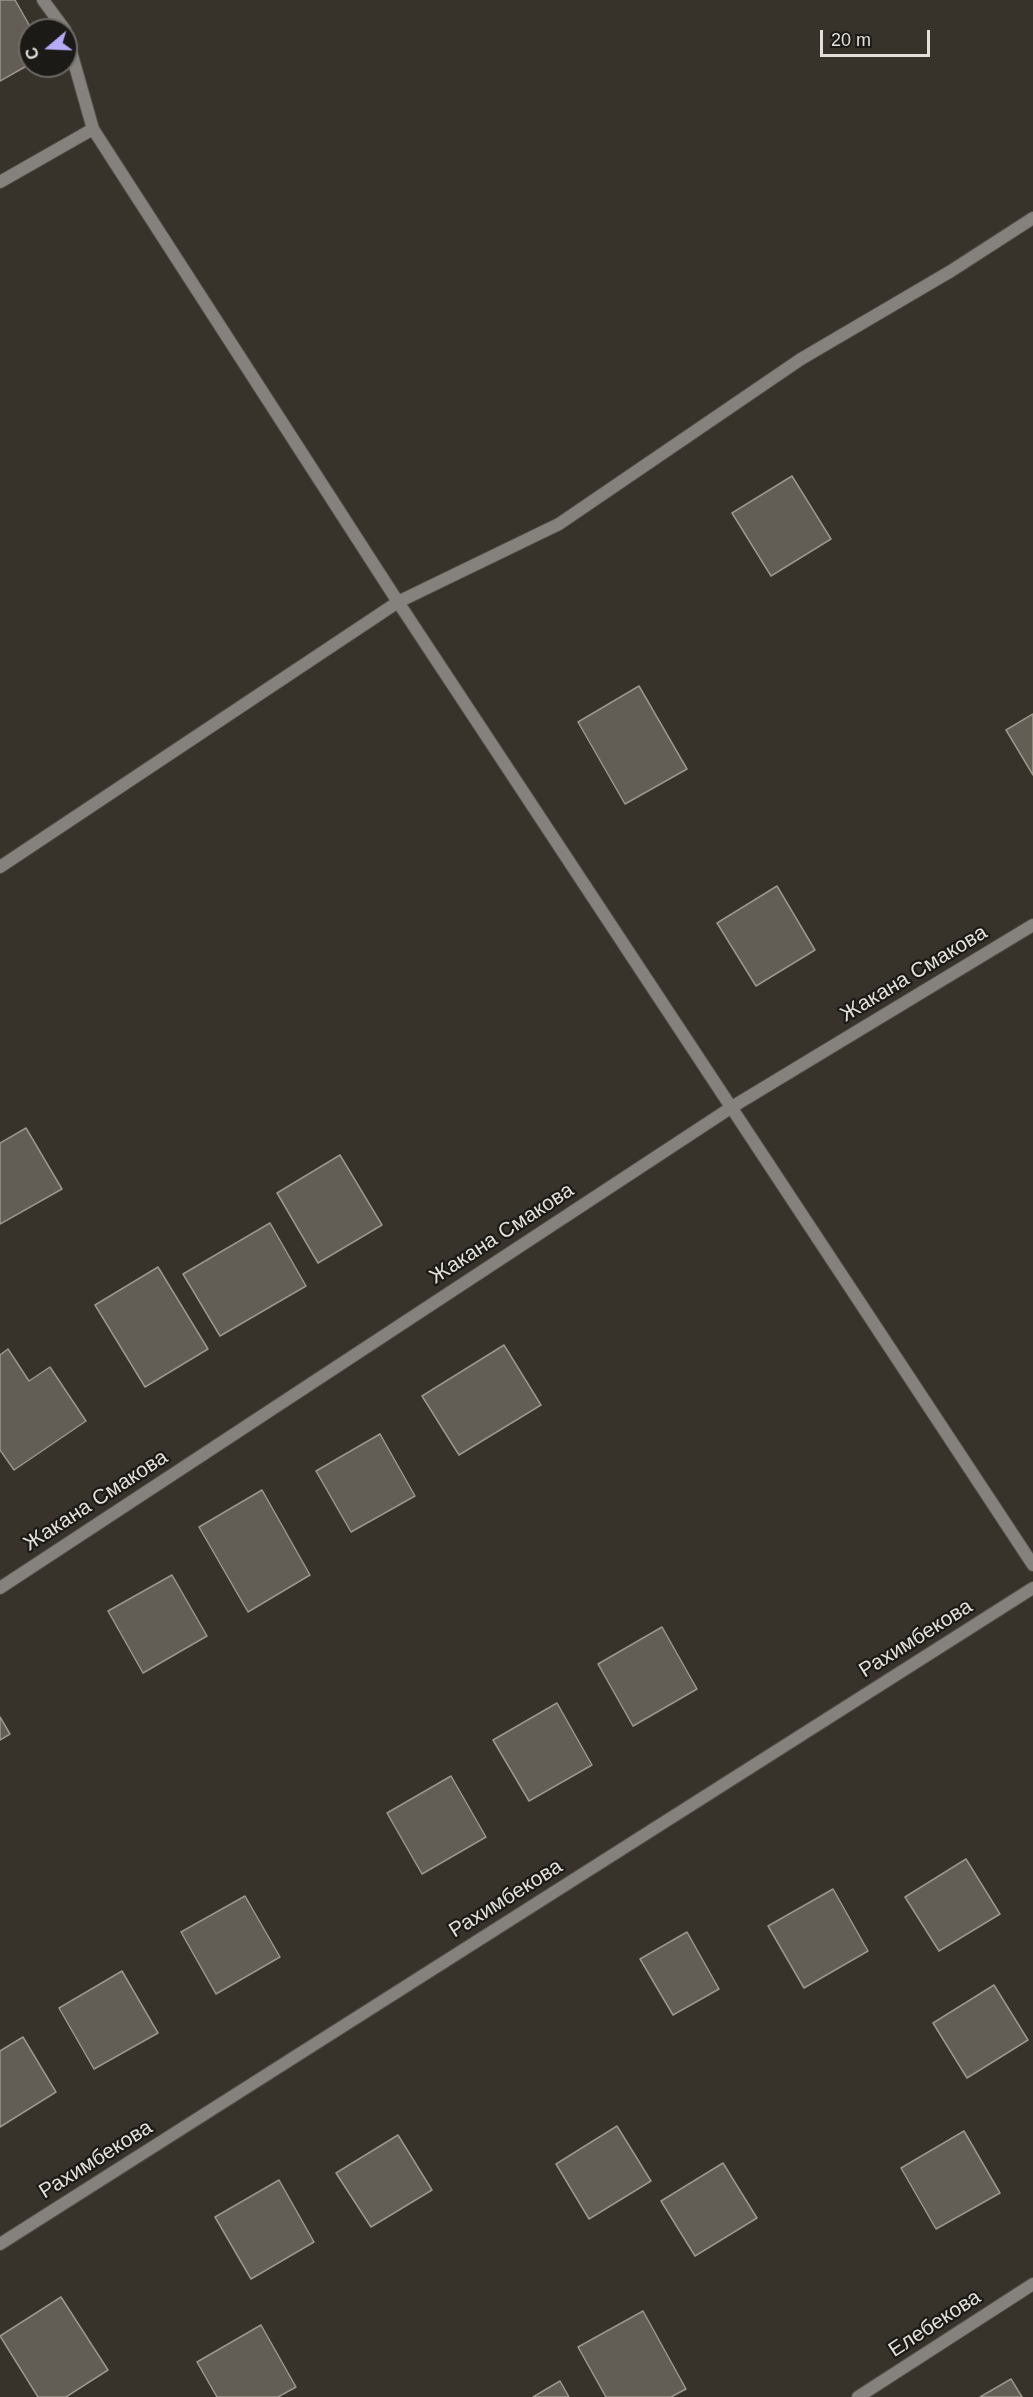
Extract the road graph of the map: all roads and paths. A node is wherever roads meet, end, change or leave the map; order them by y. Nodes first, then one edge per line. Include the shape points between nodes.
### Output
1 (43, 0) edge
2 (55, 18) edge
3 (78, 77) edge
4 (93, 129) junction
5 (0, 183) edge
6 (1033, 218) edge
7 (398, 602) junction
8 (0, 867) edge
9 (1033, 925) edge
10 (732, 1107) junction
11 (1033, 1565) edge
12 (0, 1588) edge
13 (1033, 1588) edge
14 (0, 2244) edge
15 (1033, 2284) edge
16 (858, 2397) edge

1 - 2 street
3 - 4 street
4 - 5 street
4 - 7 street
6 - 7 street via 801,359 559,524
7 - 8 street
7 - 10 street
9 - 10 street, Жакана Смакова
10 - 11 street
10 - 12 street, Жакана Смакова
13 - 14 street, Рахимбекова
15 - 16 street, Елебекова

